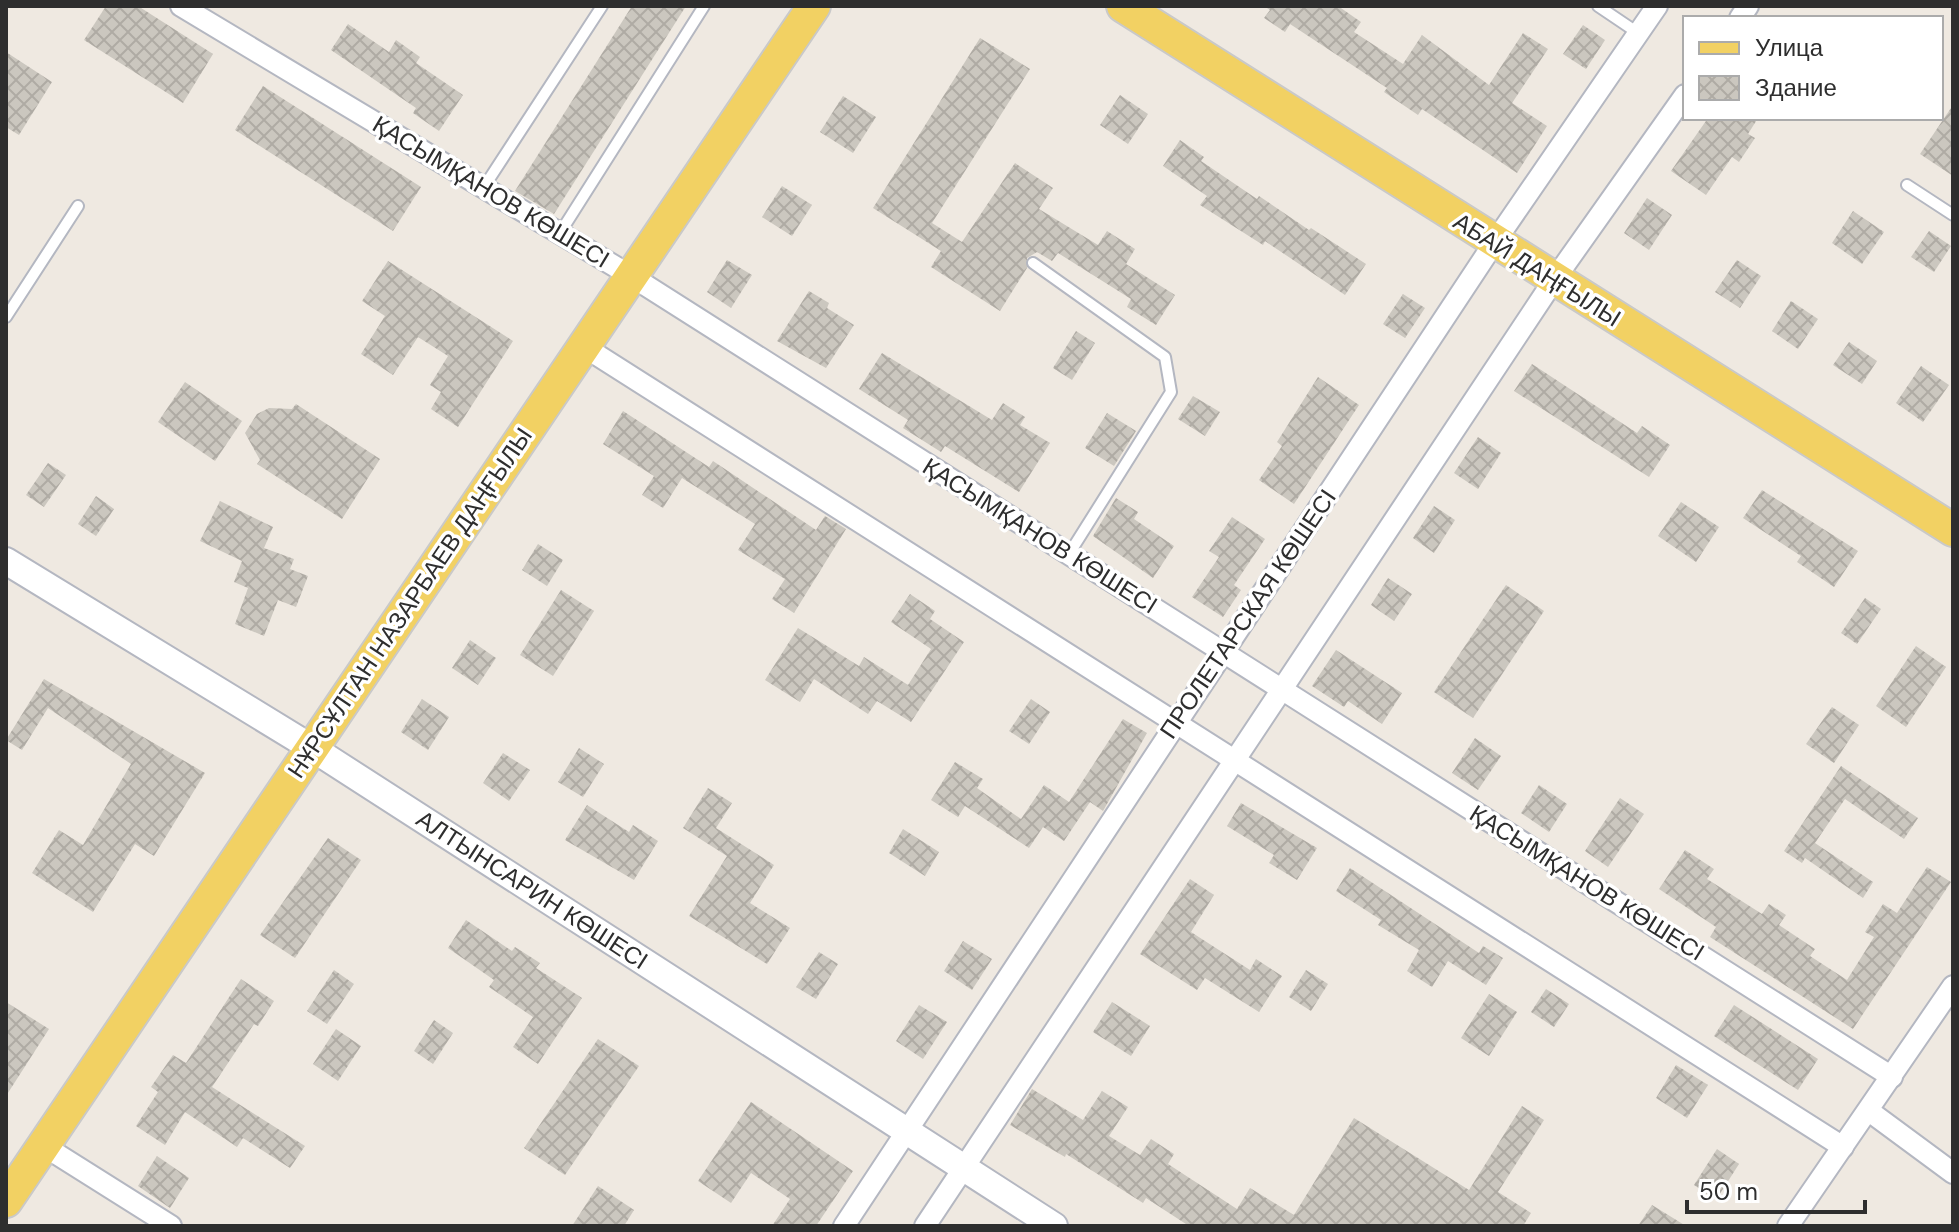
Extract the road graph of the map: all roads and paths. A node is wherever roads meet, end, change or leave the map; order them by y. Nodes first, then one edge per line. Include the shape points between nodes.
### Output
1 (181, 6) edge
2 (602, 6) edge
3 (704, 6) edge
4 (814, 6) edge
5 (1123, 6) edge
6 (1598, 6) edge
7 (1657, 6) edge
8 (1638, 33) junction
9 (1683, 98) edge
10 (1907, 185) dead end
11 (484, 187) junction
12 (78, 206) dead end
13 (1953, 215) edge
14 (560, 233) junction
15 (1494, 243) junction
16 (1033, 263) dead end
17 (631, 276) junction
18 (1554, 280) junction
19 (6, 317) edge
20 (583, 346) junction
21 (1953, 530) edge
22 (1069, 554) junction
23 (6, 561) edge
24 (1223, 652) junction
25 (1282, 690) junction
26 (1176, 723) junction
27 (312, 748) junction
28 (1235, 760) junction
29 (1953, 986) edge
30 (1892, 1077) junction
31 (1869, 1111) junction
32 (906, 1132) junction
33 (44, 1146) junction
34 (1843, 1147) junction
35 (963, 1169) junction
36 (1953, 1173) edge
37 (9, 1190) edge
38 (171, 1226) edge
39 (844, 1226) edge
40 (925, 1226) edge
41 (1054, 1226) edge
42 (1788, 1226) edge

1 - 11 street, ҚАСЫМҚАНОВ КӨШЕСІ
2 - 11 lane
3 - 14 lane
4 - 17 main road, НҰРСҰЛТАН НАЗАРБАЕВ ДАҢҒЫЛЫ
5 - 15 main road, АБАЙ ДАҢҒЫЛЫ
6 - 8 lane
7 - 8 street, ПРОЛЕТАРСКАЯ КӨШЕСІ
8 - 15 street, ПРОЛЕТАРСКАЯ КӨШЕСІ
9 - 18 street
10 - 13 lane
11 - 14 street, ҚАСЫМҚАНОВ КӨШЕСІ
12 - 19 lane
14 - 17 street, ҚАСЫМҚАНОВ КӨШЕСІ
15 - 18 main road, АБАЙ ДАҢҒЫЛЫ
15 - 24 street, ПРОЛЕТАРСКАЯ КӨШЕСІ
16 - 22 lane via 1165,357 1171,392
17 - 20 main road, НҰРСҰЛТАН НАЗАРБАЕВ ДАҢҒЫЛЫ
17 - 22 street, ҚАСЫМҚАНОВ КӨШЕСІ
18 - 21 main road, АБАЙ ДАҢҒЫЛЫ
18 - 25 street
20 - 26 street
20 - 27 main road, НҰРСҰЛТАН НАЗАРБАЕВ ДАҢҒЫЛЫ
22 - 24 street, ҚАСЫМҚАНОВ КӨШЕСІ
23 - 27 street, АЛТЫНСАРИН КӨШЕСІ
24 - 25 street, ҚАСЫМҚАНОВ КӨШЕСІ
24 - 26 street, ПРОЛЕТАРСКАЯ КӨШЕСІ
25 - 28 street
25 - 30 street, ҚАСЫМҚАНОВ КӨШЕСІ
26 - 28 street
26 - 32 street, ПРОЛЕТАРСКАЯ КӨШЕСІ
27 - 32 street, АЛТЫНСАРИН КӨШЕСІ
27 - 33 main road, НҰРСҰЛТАН НАЗАРБАЕВ ДАҢҒЫЛЫ
28 - 34 street
28 - 35 street
29 - 30 street
30 - 31 street
31 - 34 street
31 - 36 street
32 - 35 street, АЛТЫНСАРИН КӨШЕСІ
32 - 39 street, ПРОЛЕТАРСКАЯ КӨШЕСІ
33 - 37 main road, НҰРСҰЛТАН НАЗАРБАЕВ ДАҢҒЫЛЫ
33 - 38 street
34 - 42 street
35 - 40 street
35 - 41 street, АЛТЫНСАРИН КӨШЕСІ

